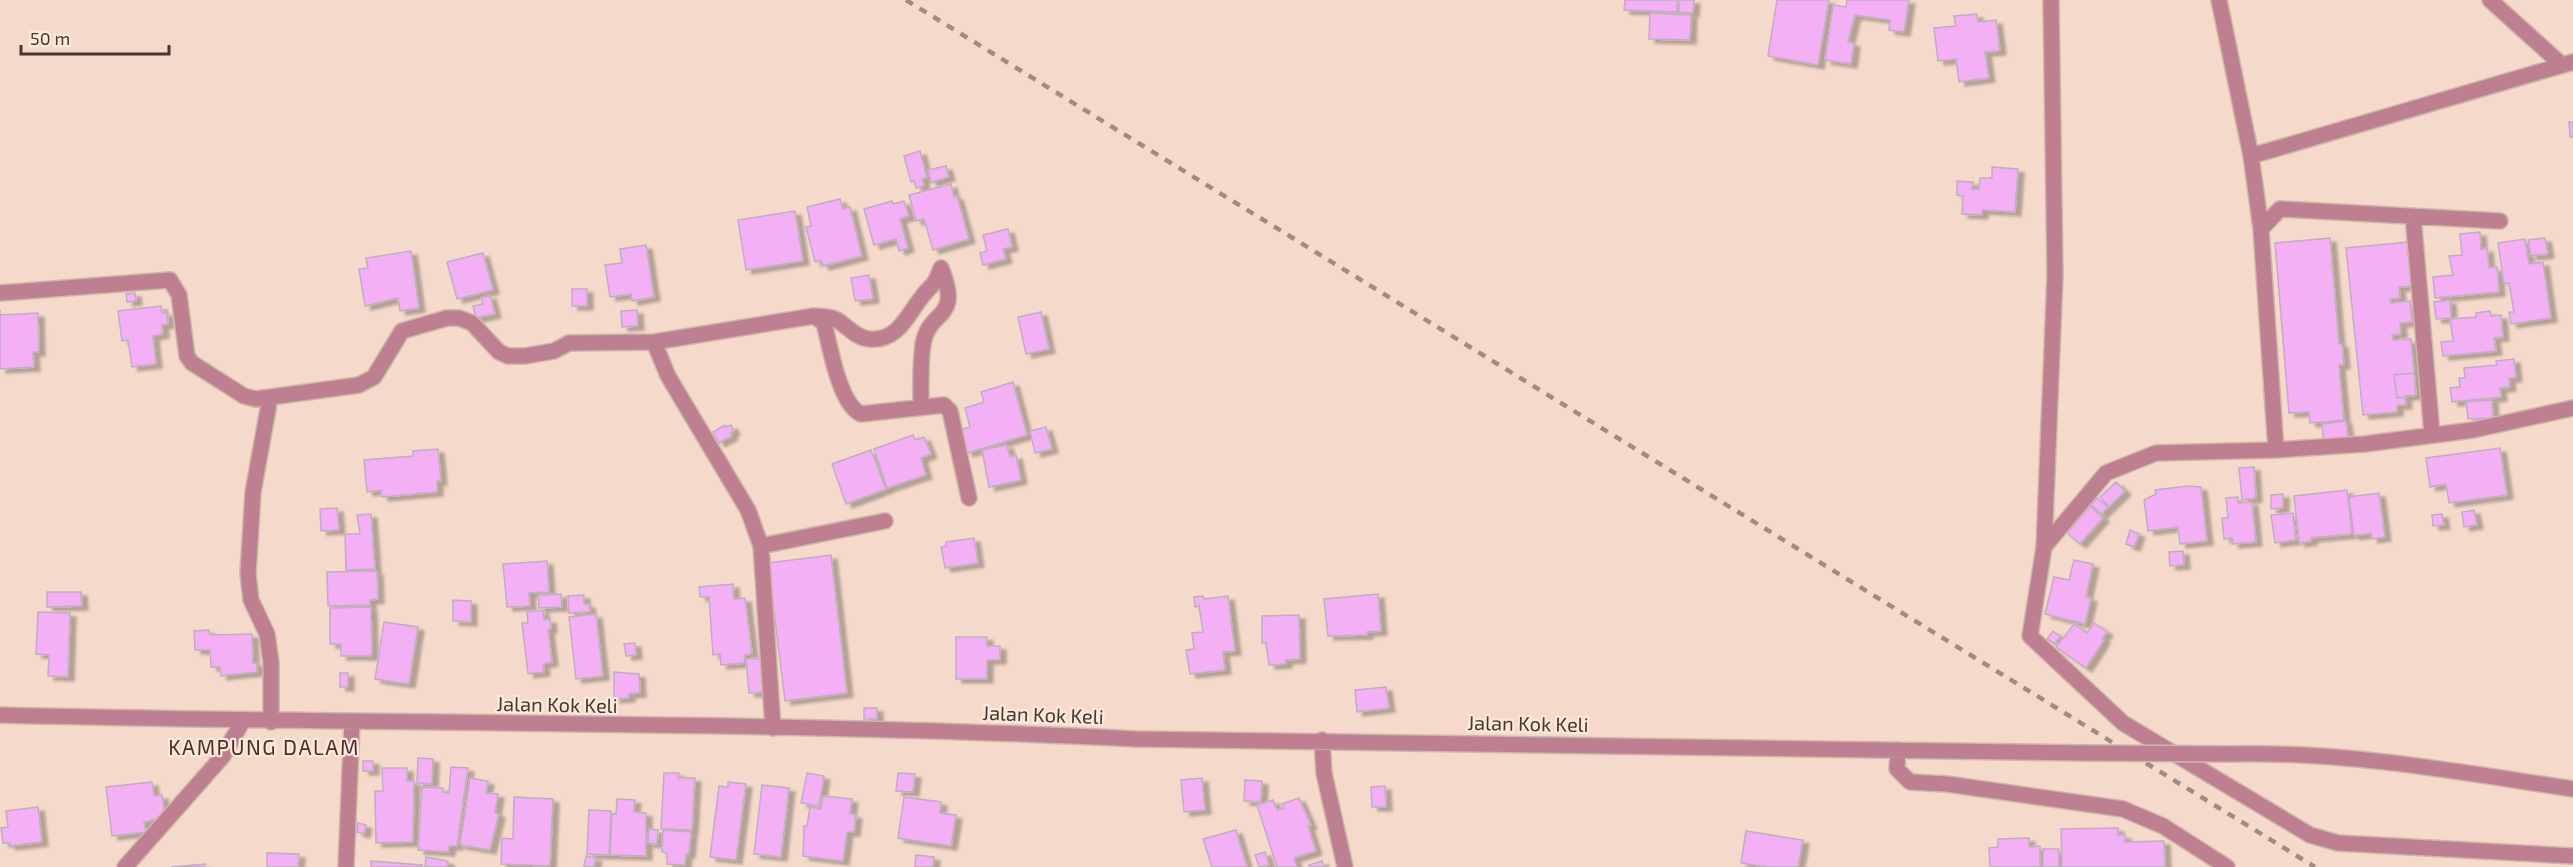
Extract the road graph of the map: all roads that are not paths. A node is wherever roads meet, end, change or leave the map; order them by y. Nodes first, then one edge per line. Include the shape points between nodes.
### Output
1 (2051, 0) edge
2 (2219, 0) edge
3 (2490, 0) edge
4 (2568, 64) edge
5 (2252, 156) junction
6 (2256, 194) junction
7 (2280, 209) junction
8 (2414, 216) junction
9 (2500, 221) dead end
10 (2261, 229) junction
11 (0, 293) edge
12 (814, 316) junction
13 (654, 342) junction
14 (270, 398) junction
15 (921, 406) junction
16 (2573, 408) edge
17 (2432, 434) junction
18 (2276, 450) junction
19 (969, 498) dead end
20 (885, 521) dead end
21 (761, 546) junction
22 (2044, 547) junction
23 (0, 715) edge
24 (242, 722) junction
25 (271, 722) junction
26 (352, 722) junction
27 (773, 728) junction
28 (1322, 740) junction
29 (1898, 750) junction
30 (2573, 789) edge
31 (2573, 856) edge
32 (124, 867) edge
33 (346, 867) edge
34 (1345, 867) edge
35 (2227, 867) edge

1 - 22 street via 2055,275
2 - 5 street
3 - 4 street
4 - 5 street
5 - 6 street
6 - 7 street
6 - 10 street
7 - 8 street
7 - 10 street
8 - 9 street
8 - 17 street
10 - 18 street
11 - 14 street via 170,280 179,295 187,356 192,363 244,396
12 - 13 street
12 - 15 street via 824,323 845,398 855,411 861,414
12 - 15 street via 835,319 868,339 883,338 906,321 922,296 935,285 941,268 949,286 949,300 923,342
13 - 14 street via 569,343 554,351 508,356 499,352 472,323 447,318 402,331 385,363 374,377 360,385
13 - 21 street via 668,376 748,510
14 - 25 street via 253,492 248,574 251,600 267,634
15 - 19 street via 944,405 950,411
16 - 17 street via 2472,430
17 - 18 street via 2365,444
18 - 22 street via 2156,453 2106,473
20 - 21 street
21 - 27 street
22 - 31 street via 2029,626 2035,643 2123,723 2234,792 2310,835 2338,843
23 - 24 street, Jalan Kok Keli
24 - 25 street, Jalan Kok Keli
24 - 32 street via 223,756
25 - 26 street, Jalan Kok Keli
26 - 27 street, Jalan Kok Keli
26 - 33 street
27 - 28 street, Jalan Kok Keli via 1136,739
28 - 29 street, Jalan Kok Keli
28 - 34 street via 1324,772
29 - 30 street, Jalan Kok Keli, bridge via 2273,753 2452,770
29 - 35 street via 1897,768 1910,782 2123,809 2163,826

